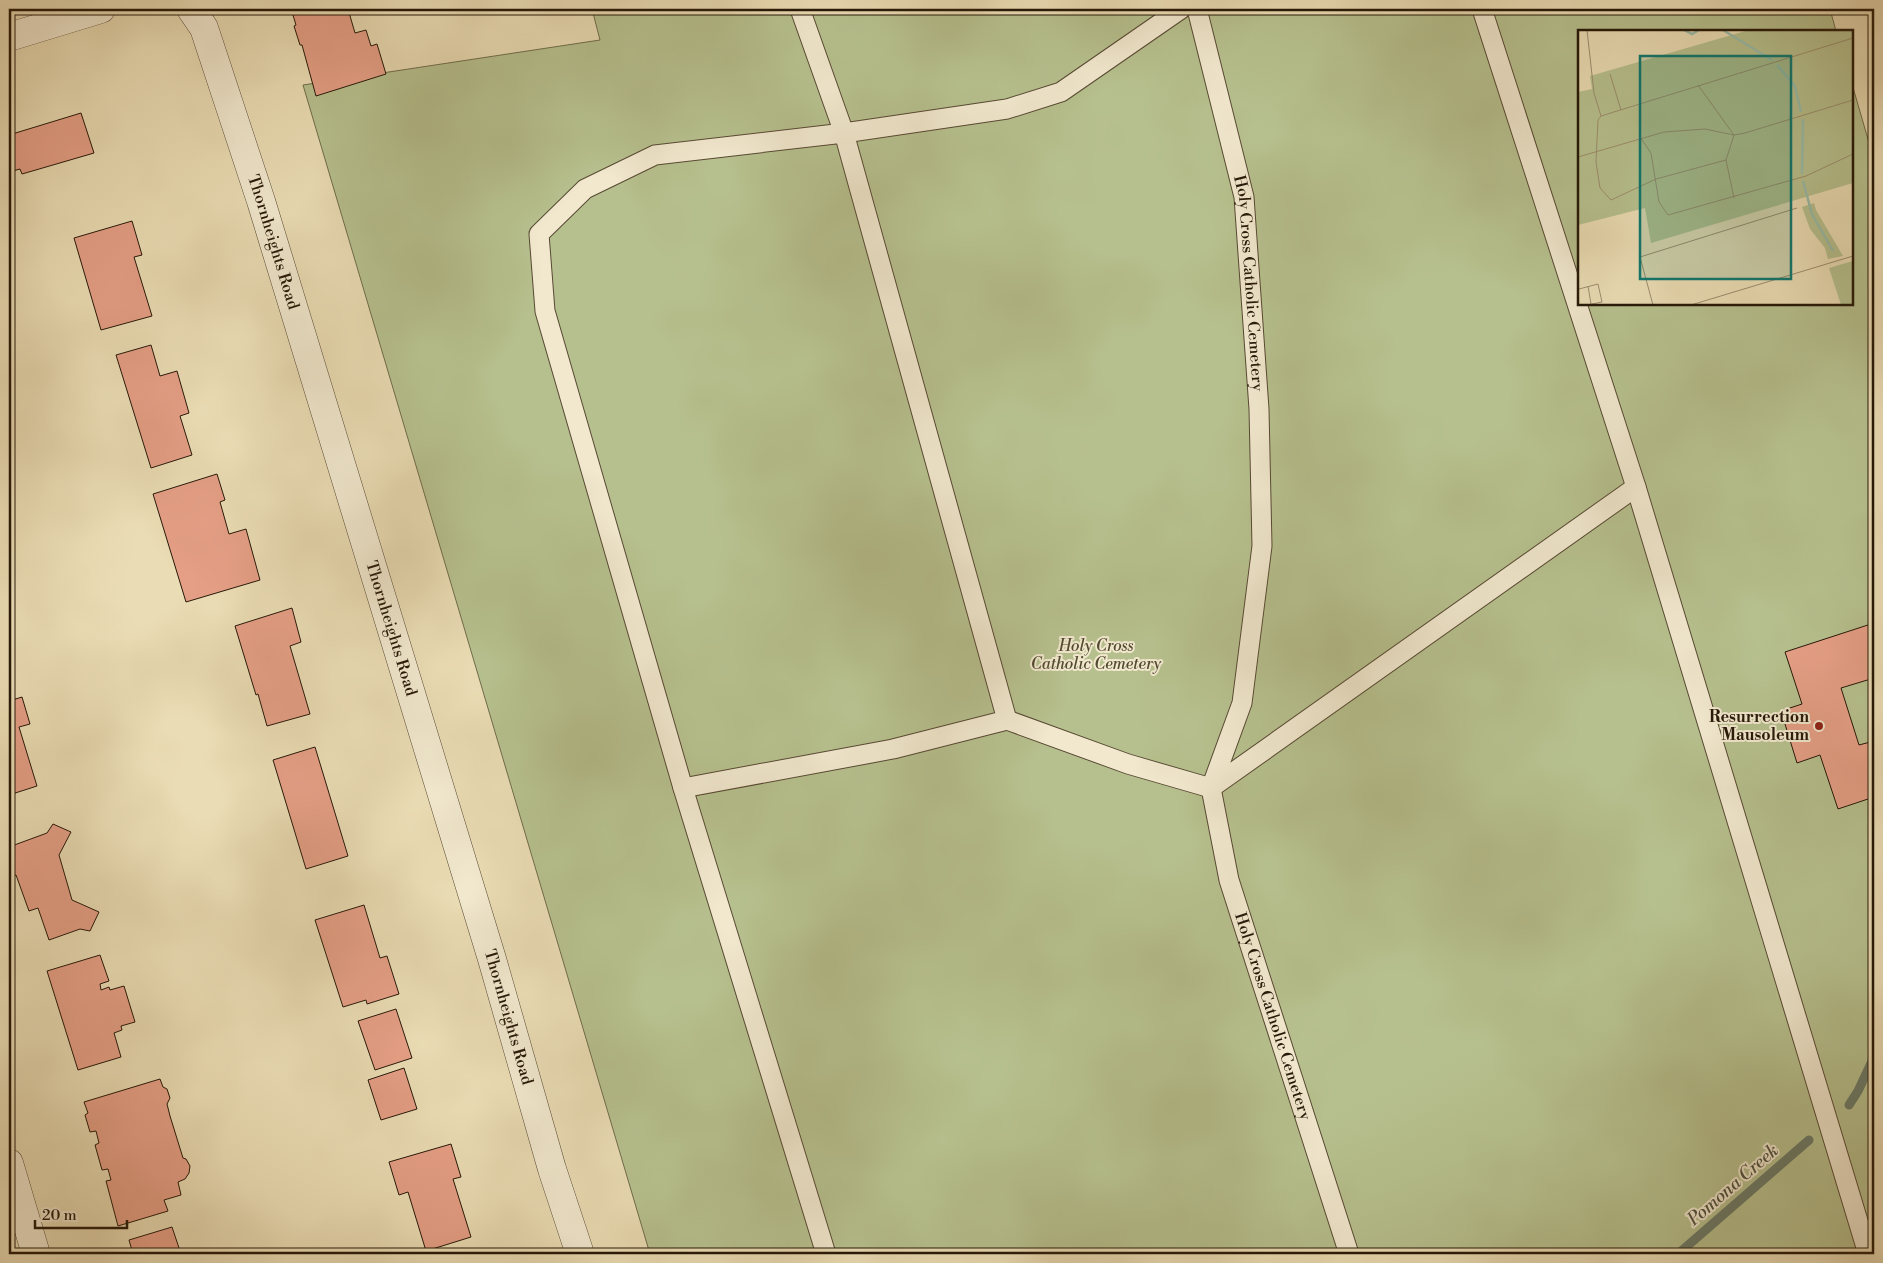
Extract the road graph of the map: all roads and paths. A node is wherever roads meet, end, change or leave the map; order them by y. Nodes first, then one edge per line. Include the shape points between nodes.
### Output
1 (101, 9) edge
2 (191, 9) edge
3 (800, 9) edge
4 (1181, 9) edge
5 (1197, 9) edge
6 (1482, 9) edge
7 (9, 37) edge
8 (844, 133) junction
9 (1636, 487) junction
10 (1007, 720) junction
11 (683, 788) junction
12 (1211, 788) junction
13 (9, 1163) edge
14 (36, 1254) edge
15 (580, 1254) edge
16 (826, 1254) edge
17 (1349, 1254) edge
18 (1868, 1254) edge

1 - 7 street
2 - 15 street, Thornheights Road via 204,28 264,210
3 - 8 lane
4 - 8 lane via 1061,92 1007,109
5 - 12 lane, Holy Cross Catholic Cemetery via 1244,197 1259,408 1262,546 1242,703
6 - 9 lane
8 - 10 lane
8 - 11 lane via 655,155 585,189 540,234 545,311
9 - 12 lane
9 - 18 lane
10 - 11 lane via 893,749
10 - 12 lane via 1128,764
11 - 16 lane
12 - 17 lane, Holy Cross Catholic Cemetery via 1229,880
13 - 14 street

